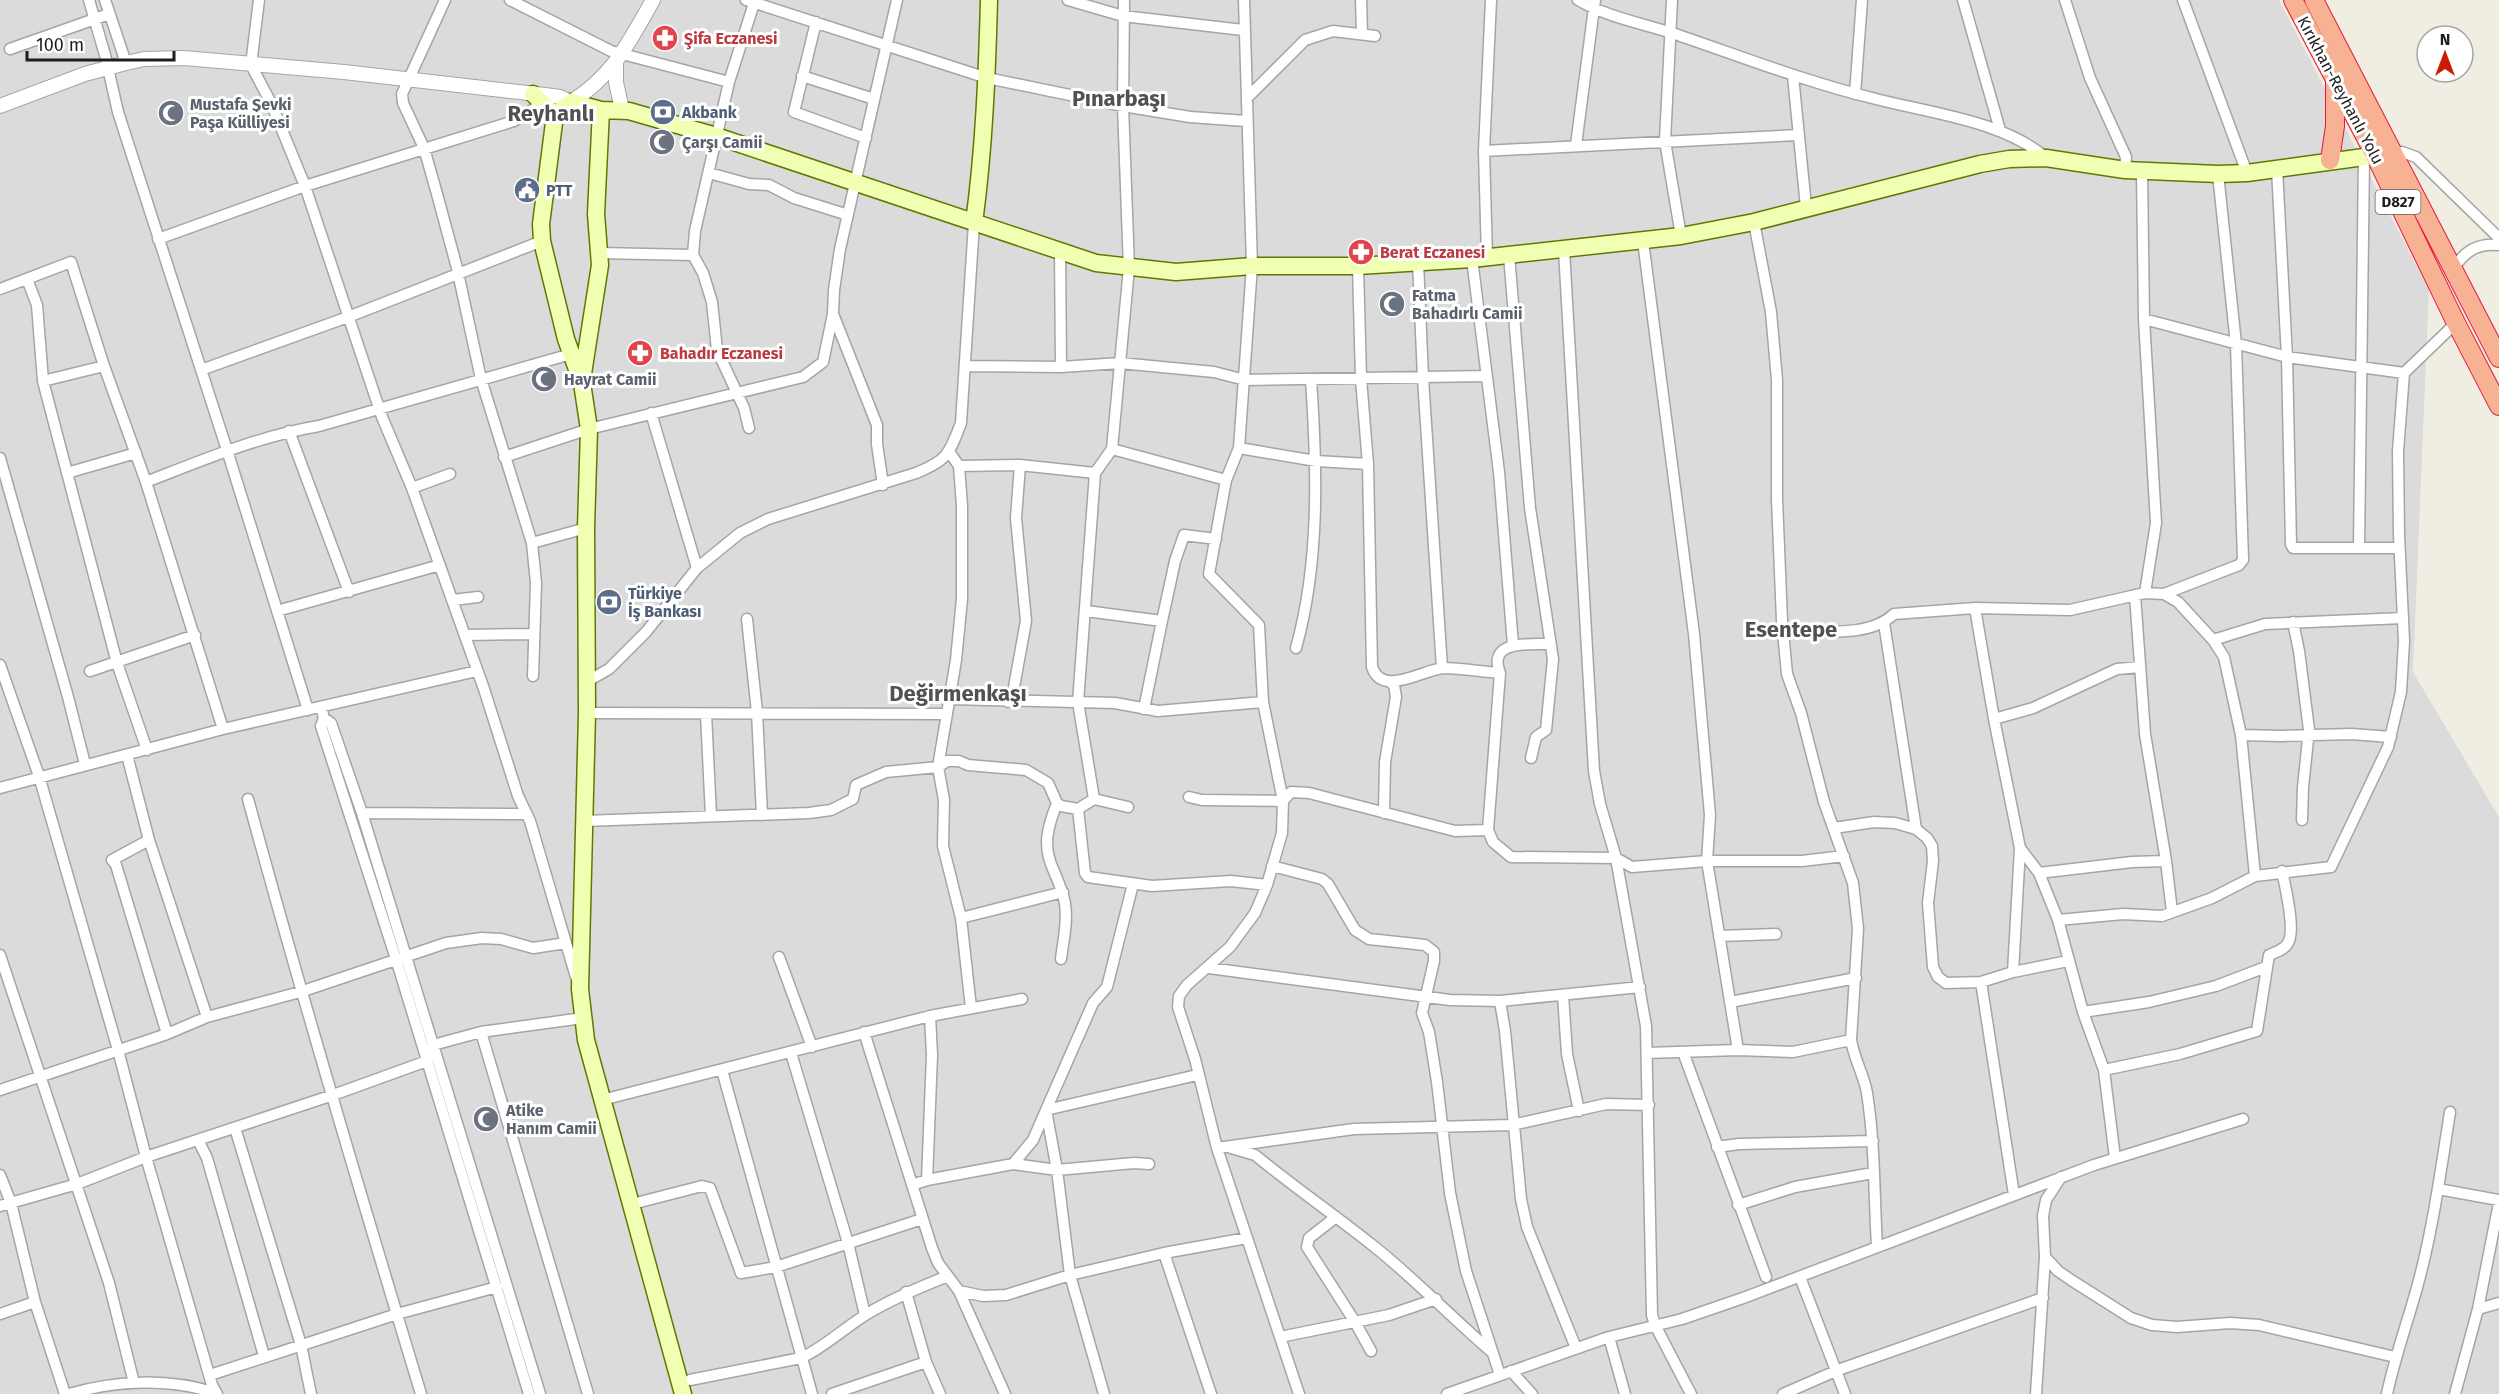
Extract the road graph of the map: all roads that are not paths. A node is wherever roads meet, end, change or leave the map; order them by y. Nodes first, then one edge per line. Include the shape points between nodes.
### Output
1 (89, 0) edge
2 (105, 0) edge
3 (259, 0) edge
4 (445, 0) edge
5 (510, 0) edge
6 (652, 0) edge
7 (897, 0) edge
8 (989, 0) edge
9 (1068, 0) edge
10 (1124, 0) edge
11 (1244, 0) edge
12 (1361, 0) edge
13 (1491, 0) edge
14 (1578, 0) edge
15 (1672, 0) edge
16 (1862, 0) edge
17 (1963, 0) edge
18 (2065, 0) edge
19 (2183, 0) edge
20 (2294, 0) edge
21 (2314, 0) edge
22 (752, 1) edge
23 (1594, 5) edge
24 (109, 14) junction
25 (1124, 16) junction
26 (94, 18) junction
27 (816, 22) junction
28 (1243, 30) junction
29 (1362, 33) junction
30 (1672, 33) junction
31 (1375, 36) dead end
32 (885, 46) junction
33 (10, 48) dead end
34 (619, 58) junction
35 (126, 63) junction
36 (251, 65) junction
37 (108, 68) junction
38 (802, 76) junction
39 (1793, 76) junction
40 (987, 78) junction
41 (2335, 79) junction
42 (407, 80) junction
43 (729, 82) junction
44 (1855, 94) junction
45 (1247, 98) junction
46 (874, 99) junction
47 (571, 102) junction
48 (544, 104) junction
49 (0, 106) edge
50 (1123, 106) junction
51 (601, 110) junction
52 (622, 110) junction
53 (1246, 122) junction
54 (2000, 130) junction
55 (1798, 135) junction
56 (716, 136) junction
57 (866, 138) junction
58 (1665, 141) junction
59 (1576, 145) junction
60 (424, 148) junction
61 (1484, 151) junction
62 (2378, 155) junction
63 (2046, 158) junction
64 (2330, 160) junction
65 (2277, 169) junction
66 (2125, 170) junction
67 (2142, 171) junction
68 (709, 173) junction
69 (2247, 173) junction
70 (2218, 174) junction
71 (856, 182) junction
72 (305, 186) junction
73 (1806, 207) junction
74 (848, 215) junction
75 (1754, 222) junction
76 (974, 223) junction
77 (1681, 237) junction
78 (2499, 238) edge
79 (158, 239) junction
80 (542, 241) junction
81 (1643, 241) junction
82 (2499, 245) edge
83 (1060, 249) junction
84 (1564, 250) junction
85 (599, 253) junction
86 (693, 255) junction
87 (1509, 255) junction
88 (1480, 258) junction
89 (1418, 262) junction
90 (1252, 266) junction
91 (1358, 266) junction
92 (1129, 268) junction
93 (2453, 269) junction
94 (458, 272) junction
95 (27, 279) junction
96 (0, 289) edge
97 (833, 314) junction
98 (348, 317) junction
99 (2144, 319) junction
100 (2456, 323) junction
101 (2236, 345) junction
102 (571, 354) junction
103 (2287, 357) junction
104 (2499, 358) edge
105 (1120, 363) junction
106 (104, 366) junction
107 (967, 366) junction
108 (1061, 367) junction
109 (2362, 368) junction
110 (201, 370) junction
111 (2404, 373) junction
112 (1485, 376) junction
113 (1423, 378) junction
114 (481, 379) junction
115 (1311, 379) junction
116 (1360, 379) junction
117 (1245, 380) junction
118 (43, 381) junction
119 (582, 384) junction
120 (737, 394) junction
121 (2499, 406) edge
122 (380, 409) junction
123 (651, 414) junction
124 (748, 428) dead end
125 (589, 429) junction
126 (289, 431) junction
127 (1239, 448) junction
128 (1112, 449) junction
129 (228, 450) junction
130 (135, 453) junction
131 (950, 453) junction
132 (504, 457) junction
133 (0, 458) edge
134 (1316, 460) junction
135 (1368, 464) junction
136 (1020, 465) junction
137 (959, 466) junction
138 (67, 473) junction
139 (1095, 473) junction
140 (450, 474) dead end
141 (1226, 480) junction
142 (146, 482) junction
143 (883, 485) junction
144 (412, 488) junction
145 (586, 528) junction
146 (1216, 539) junction
147 (532, 543) junction
148 (2359, 547) junction
149 (2399, 548) junction
150 (440, 565) junction
151 (697, 568) junction
152 (349, 592) junction
153 (2140, 594) junction
154 (2164, 594) junction
155 (478, 597) dead end
156 (453, 600) junction
157 (1975, 608) junction
158 (277, 611) junction
159 (1086, 611) junction
160 (747, 618) dead end
161 (2403, 618) junction
162 (1162, 621) junction
163 (2293, 622) junction
164 (1884, 623) junction
165 (1784, 632) junction
166 (533, 634) junction
167 (195, 635) junction
168 (465, 635) junction
169 (2213, 640) junction
170 (1549, 644) junction
171 (1513, 645) junction
172 (1296, 648) dead end
173 (117, 663) junction
174 (0, 665) edge
175 (2140, 667) junction
176 (1442, 668) junction
177 (90, 671) dead end
178 (477, 671) junction
179 (1500, 673) junction
180 (533, 676) dead end
181 (1389, 681) junction
182 (586, 682) junction
183 (950, 699) junction
184 (1008, 702) junction
185 (1078, 702) junction
186 (1263, 702) junction
187 (1144, 709) junction
188 (308, 710) junction
189 (587, 712) junction
190 (757, 712) junction
191 (322, 713) junction
192 (706, 714) junction
193 (946, 714) junction
194 (1994, 719) junction
195 (223, 729) junction
196 (2241, 735) junction
197 (2307, 735) junction
198 (2391, 737) junction
199 (147, 750) junction
200 (127, 755) junction
201 (1531, 758) dead end
202 (85, 764) junction
203 (938, 767) junction
204 (39, 776) junction
205 (0, 788) edge
206 (1189, 797) dead end
207 (248, 799) dead end
208 (1094, 799) junction
209 (1283, 801) junction
210 (1057, 803) junction
211 (1128, 807) dead end
212 (1078, 809) junction
213 (362, 813) junction
214 (1384, 813) junction
215 (527, 814) junction
216 (762, 815) junction
217 (711, 816) junction
218 (2302, 820) dead end
219 (584, 821) junction
220 (1834, 828) junction
221 (1916, 829) junction
222 (1488, 830) junction
223 (148, 840) junction
224 (2020, 848) junction
225 (1844, 856) junction
226 (1616, 858) junction
227 (1707, 861) junction
228 (2166, 861) junction
229 (1272, 866) junction
230 (2282, 871) junction
231 (2039, 873) junction
232 (2255, 876) junction
233 (1133, 884) junction
234 (1267, 885) junction
235 (1063, 892) junction
236 (2172, 912) junction
237 (961, 918) junction
238 (2058, 920) junction
239 (1776, 934) dead end
240 (1719, 936) junction
241 (566, 942) junction
242 (0, 955) edge
243 (779, 957) dead end
244 (401, 958) junction
245 (1061, 959) dead end
246 (2068, 961) junction
247 (2266, 967) junction
248 (1209, 968) junction
249 (2013, 972) junction
250 (1856, 978) junction
251 (1981, 982) junction
252 (1640, 987) junction
253 (5, 989) edge
254 (580, 989) junction
255 (300, 992) junction
256 (1563, 995) junction
257 (1426, 996) junction
258 (1022, 999) dead end
259 (1500, 1001) junction
260 (1730, 1002) junction
261 (971, 1008) junction
262 (2083, 1012) junction
263 (930, 1016) junction
264 (207, 1017) junction
265 (584, 1018) junction
266 (481, 1032) junction
267 (864, 1032) junction
268 (166, 1034) junction
269 (1851, 1040) junction
270 (433, 1045) junction
271 (812, 1047) junction
272 (118, 1050) junction
273 (1738, 1050) junction
274 (1683, 1052) junction
275 (791, 1053) junction
276 (1647, 1053) junction
277 (427, 1060) junction
278 (2104, 1070) junction
279 (722, 1071) junction
280 (1197, 1075) junction
281 (40, 1078) junction
282 (0, 1090) edge
283 (333, 1095) junction
284 (607, 1099) junction
285 (1649, 1105) junction
286 (1046, 1110) junction
287 (1579, 1111) junction
288 (2450, 1112) dead end
289 (2243, 1119) dead end
290 (1512, 1125) junction
291 (1444, 1126) junction
292 (235, 1128) junction
293 (198, 1140) junction
294 (1873, 1141) junction
295 (1222, 1147) junction
296 (1717, 1147) junction
297 (146, 1157) junction
298 (2115, 1158) junction
299 (1013, 1164) junction
300 (1149, 1164) dead end
301 (1057, 1170) junction
302 (1873, 1173) junction
303 (0, 1175) edge
304 (2061, 1177) junction
305 (927, 1180) junction
306 (77, 1184) junction
307 (912, 1185) junction
308 (2438, 1189) junction
309 (2014, 1195) junction
310 (640, 1202) junction
311 (2499, 1202) edge
312 (6, 1205) edge
313 (1738, 1205) junction
314 (1336, 1217) junction
315 (922, 1220) junction
316 (1247, 1238) junction
317 (849, 1243) junction
318 (1876, 1248) junction
319 (1164, 1253) junction
320 (2045, 1257) junction
321 (776, 1267) junction
322 (1070, 1275) junction
323 (948, 1276) junction
324 (1766, 1277) dead end
325 (1800, 1277) junction
326 (497, 1287) junction
327 (959, 1291) junction
328 (906, 1292) junction
329 (2043, 1298) junction
330 (1436, 1299) junction
331 (35, 1302) junction
332 (2499, 1303) edge
333 (2478, 1310) junction
334 (0, 1314) edge
335 (397, 1314) junction
336 (865, 1315) junction
337 (1355, 1322) junction
338 (1655, 1325) junction
339 (1280, 1337) junction
340 (1609, 1337) junction
341 (301, 1345) junction
342 (1576, 1348) junction
343 (1371, 1351) dead end
344 (1493, 1353) junction
345 (264, 1356) junction
346 (801, 1358) junction
347 (2395, 1358) junction
348 (926, 1362) junction
349 (1838, 1370) junction
350 (1511, 1371) junction
351 (210, 1375) junction
352 (1500, 1375) junction
353 (134, 1383) junction
354 (689, 1389) edge
355 (217, 1393) edge
356 (67, 1394) edge
357 (311, 1394) edge
358 (421, 1394) edge
359 (529, 1394) edge
360 (540, 1394) edge
361 (588, 1394) edge
362 (812, 1394) edge
363 (832, 1394) edge
364 (940, 1394) edge
365 (1005, 1394) edge
366 (1104, 1394) edge
367 (1211, 1394) edge
368 (1299, 1394) edge
369 (1446, 1394) edge
370 (1532, 1394) edge
371 (1624, 1394) edge
372 (1691, 1394) edge
373 (1783, 1394) edge
374 (1845, 1394) edge
375 (2036, 1394) edge
376 (2387, 1394) edge
377 (2455, 1394) edge

1 - 26 street
2 - 24 street
3 - 36 street
4 - 42 street
5 - 34 street
6 - 34 street
7 - 32 street
8 - 40 main road
9 - 25 street
10 - 25 street
11 - 28 street
12 - 29 street
13 - 61 street
14 - 23 street
15 - 30 street
16 - 44 street
17 - 54 street
18 - 66 street via 2090,78 2126,158
19 - 69 street
20 - 41 highway, Kırıkhan-Reyhanlı Yolu / D827
21 - 62 highway, Kırıkhan-Reyhanlı Yolu / D827
22 - 27 street
22 - 43 street
23 - 30 street
23 - 59 street
24 - 26 street
24 - 35 street
25 - 28 street
25 - 50 street
26 - 33 street
26 - 37 street
27 - 32 street
27 - 38 street
28 - 45 street
29 - 31 street
29 - 45 street via 1333,31 1305,40
30 - 39 street
30 - 58 street
32 - 40 street
32 - 46 street
34 - 43 street
34 - 47 street
34 - 52 street via 616,82
35 - 36 street via 184,58
35 - 37 street
36 - 42 street
36 - 72 street
37 - 49 street
37 - 79 street
38 - 46 street
38 - 57 street via 794,112
39 - 44 street
39 - 55 street
40 - 50 street
40 - 76 main road
41 - 62 highway, Kırıkhan-Reyhanlı Yolu / D827
41 - 64 highway
42 - 48 street
42 - 60 street via 403,103
43 - 56 street
44 - 54 street
45 - 53 street
46 - 57 street
47 - 48 main road
47 - 48 street via 560,97
47 - 51 main road
48 - 60 street via 514,121
48 - 80 main road
50 - 53 street
50 - 92 street
51 - 52 main road
51 - 85 main road via 596,214
52 - 56 main road
53 - 90 street
54 - 63 street via 2034,147
55 - 58 street
55 - 73 street
56 - 68 street
56 - 71 main road
57 - 71 street
58 - 59 street
58 - 77 street
59 - 61 street
60 - 72 street
60 - 94 street
61 - 88 street
62 - 64 main road
62 - 78 street via 2402,152 2416,157
62 - 93 highway, Kırıkhan-Reyhanlı Yolu / D827
62 - 100 highway, Kırıkhan-Reyhanlı Yolu / D827
62 - 109 street
63 - 66 main road
63 - 73 main road via 1980,164
64 - 65 main road
65 - 69 main road
65 - 103 street
66 - 67 main road
67 - 70 main road
67 - 99 street
68 - 74 street via 769,185 794,198
68 - 86 street
69 - 70 main road
70 - 101 street
71 - 74 street
71 - 76 main road
72 - 79 street
72 - 98 street
73 - 75 main road
74 - 97 street
75 - 77 main road
75 - 165 street via 1771,312 1777,380 1777,499
76 - 83 main road
76 - 107 street
77 - 81 main road
79 - 110 street
80 - 94 street
80 - 102 main road
81 - 84 main road
81 - 227 street via 1694,634 1710,814
82 - 93 street via 2473,248
83 - 92 main road
83 - 108 street
84 - 87 main road
84 - 226 street via 1594,771
85 - 86 street
85 - 119 main road
86 - 120 street via 712,302 717,350
87 - 88 main road
87 - 170 street via 1530,508
88 - 89 main road
88 - 112 street
89 - 91 main road
89 - 113 street
90 - 91 main road
90 - 92 main road via 1176,272
90 - 117 street
91 - 116 street
92 - 105 street
93 - 104 highway, Kırıkhan-Reyhanlı Yolu / D827
94 - 98 street
94 - 114 street
95 - 96 street
95 - 106 street via 71,262
95 - 118 street via 37,305
97 - 120 street via 823,362 812,372
97 - 143 street via 877,425
98 - 110 street
98 - 122 street
99 - 101 street
99 - 153 street via 2156,523
100 - 111 street
100 - 121 highway, Kırıkhan-Reyhanlı Yolu / D827
101 - 103 street
101 - 154 street via 2243,561
102 - 114 street
102 - 119 main road
103 - 109 street
103 - 148 street via 2291,544 2301,549
105 - 108 street
105 - 117 street via 1214,372
105 - 128 street
106 - 118 street
106 - 130 street
107 - 108 street
107 - 131 street via 961,423
109 - 111 street
109 - 148 street
110 - 129 street
111 - 149 street via 2398,450
112 - 113 street
112 - 171 street via 1499,472
113 - 116 street
113 - 176 street
114 - 122 street
114 - 132 street
115 - 116 street
115 - 117 street
115 - 134 street
116 - 135 street
117 - 127 street
118 - 138 street
119 - 125 main road
120 - 123 street
120 - 124 street
122 - 126 street
122 - 144 street
123 - 125 street
123 - 151 street
125 - 132 street
125 - 145 main road
126 - 129 street
126 - 152 street
127 - 134 street
127 - 141 street
128 - 139 street
128 - 141 street
129 - 142 street
129 - 158 street
130 - 138 street
130 - 142 street
131 - 137 street
131 - 143 street via 936,465
132 - 147 street
133 - 202 street
134 - 135 street
134 - 172 street via 1309,589
135 - 181 street via 1372,667 1374,674
136 - 137 street
136 - 139 street
136 - 184 street via 1016,518 1026,621 1012,698
137 - 183 street via 962,599
138 - 173 street
139 - 159 street
140 - 144 street
141 - 146 street
142 - 167 street
143 - 151 street via 768,519 740,533
144 - 150 street
145 - 147 street
145 - 182 main road
146 - 162 street via 1184,535
146 - 186 street via 1209,574 1259,625
147 - 166 street via 536,584
148 - 149 street
149 - 161 street
150 - 152 street
150 - 156 street
151 - 182 street via 646,632 609,669
152 - 158 street
153 - 154 street
153 - 157 street via 2070,610
153 - 175 street
154 - 169 street via 2178,602
155 - 156 street
156 - 168 street
157 - 164 street via 1894,614
157 - 194 street
158 - 188 street
159 - 162 street
159 - 185 street
160 - 190 street
161 - 163 street
161 - 198 street via 2401,692
162 - 187 street
163 - 169 street via 2265,624
163 - 197 street
164 - 165 street via 1853,630
164 - 221 street
165 - 220 street via 1787,674
166 - 168 street
166 - 180 street
167 - 173 street
167 - 195 street
168 - 178 street
169 - 196 street via 2224,657
170 - 171 street
170 - 201 street via 1552,659 1546,730 1536,737
171 - 179 street via 1499,655 1496,664
173 - 177 street
173 - 199 street
174 - 204 street
175 - 194 street via 2117,669 2033,708
175 - 228 street via 2145,734
176 - 179 street
176 - 181 street
178 - 191 street
178 - 215 street
179 - 222 street
181 - 214 street via 1396,697 1384,762
182 - 189 main road
183 - 184 street
183 - 193 street
184 - 185 street
185 - 187 street
185 - 208 street
186 - 187 street via 1171,711
186 - 209 street
188 - 191 street
188 - 195 street
189 - 192 street
189 - 219 main road
190 - 192 street
190 - 193 street
190 - 216 street
191 - 213 street via 331,723
191 - 244 street via 321,726
192 - 217 street
193 - 203 street
194 - 224 street
195 - 199 street
196 - 197 street
196 - 232 street
197 - 198 street
197 - 218 street
198 - 230 street via 2331,867
199 - 200 street
200 - 202 street
200 - 223 street
202 - 204 street
203 - 210 street via 947,761 959,761 1026,770 1048,783
203 - 216 street via 886,772 856,785 853,799 831,810
203 - 237 street via 944,800 943,846
204 - 205 street
204 - 272 street
206 - 209 street
207 - 255 street
208 - 211 street
208 - 212 street
209 - 214 street via 1291,792 1309,793
209 - 229 street via 1282,833
210 - 212 street
210 - 235 street via 1047,830 1046,847
212 - 233 street via 1085,873 1088,877
213 - 215 street
213 - 244 street
214 - 222 street via 1455,831
215 - 241 street
216 - 217 street
217 - 219 street
219 - 254 main road
220 - 221 street via 1874,822
220 - 225 street
221 - 251 street via 1932,846 1928,903 1933,967 1946,983
222 - 226 street via 1493,842 1511,857
223 - 264 street
223 - 268 street via 112,860
224 - 231 street
224 - 249 street
225 - 227 street via 1802,861
225 - 250 street via 1853,883 1858,929
226 - 227 street via 1632,867
226 - 252 street
227 - 240 street
228 - 231 street
228 - 236 street
229 - 234 street
229 - 257 street via 1322,879 1361,936 1430,948 1434,961
230 - 232 street
230 - 247 street via 2290,942 2269,956
231 - 238 street
232 - 236 street via 2212,898
233 - 234 street via 1231,881
233 - 286 street via 1107,987 1093,1003
234 - 248 street via 1255,913
235 - 237 street
235 - 245 street via 1066,908
236 - 238 street via 2162,916 2123,914
237 - 261 street
238 - 246 street
239 - 240 street
240 - 260 street
241 - 244 street via 533,948 482,938 447,943
241 - 254 street
242 - 253 street
243 - 271 street
244 - 255 street
244 - 270 street
244 - 277 street
246 - 249 street
246 - 262 street
247 - 262 street via 2205,989
247 - 278 street via 2257,1031 2180,1054
248 - 257 street
248 - 280 street via 1179,996 1178,1007
249 - 251 street
250 - 260 street
250 - 269 street
251 - 309 street
252 - 256 street
252 - 276 street
253 - 281 street
254 - 265 main road
254 - 284 main road
255 - 264 street
255 - 283 street
256 - 259 street
256 - 287 street via 1567,1054
257 - 259 street
257 - 291 street via 1422,1013 1429,1032
258 - 261 street
259 - 290 street
260 - 273 street
261 - 263 street
262 - 278 street
263 - 267 street
263 - 305 street
264 - 268 street
265 - 266 street
265 - 284 main road via 586,1040
266 - 270 street
266 - 361 street
267 - 271 street
267 - 307 street
268 - 272 street
269 - 273 street via 1793,1052
269 - 294 street via 1867,1090
270 - 277 street
270 - 360 street
271 - 275 street
272 - 281 street
272 - 297 street
273 - 274 street
274 - 276 street
274 - 296 street
275 - 279 street
275 - 317 street
276 - 285 street
277 - 283 street
277 - 326 street
278 - 298 street
279 - 284 street
279 - 321 street
280 - 286 street
280 - 295 street
281 - 282 street
281 - 306 street
283 - 292 street
283 - 335 street
284 - 310 main road
284 - 354 main road
285 - 287 street via 1606,1104
285 - 338 street via 1651,1303
286 - 299 street via 1033,1140
286 - 301 street
287 - 290 street
288 - 308 street
289 - 298 street
290 - 291 street
290 - 342 street via 1527,1227
291 - 295 street via 1354,1129
291 - 344 street via 1450,1193 1466,1271
292 - 293 street
292 - 341 street
293 - 297 street
293 - 345 street via 207,1158
294 - 296 street
294 - 302 street
295 - 314 street via 1255,1155
295 - 316 street
296 - 313 street
297 - 306 street
297 - 351 street
298 - 304 street
299 - 301 street
299 - 305 street
300 - 301 street
301 - 322 street
302 - 313 street via 1795,1187
302 - 318 street
303 - 312 street
304 - 309 street
304 - 320 street via 2046,1200
305 - 307 street
306 - 312 street
306 - 353 street via 109,1283
307 - 315 street
308 - 311 street
308 - 347 street via 2418,1283
309 - 318 street
310 - 321 street via 702,1186 710,1188 741,1273
310 - 354 main road
311 - 333 street
312 - 331 street
313 - 324 street
314 - 330 street
314 - 337 street via 1309,1239 1307,1247
315 - 317 street
315 - 323 street via 938,1263
316 - 319 street
316 - 339 street
317 - 321 street
317 - 336 street
318 - 325 street
319 - 322 street
319 - 367 street
320 - 329 street
320 - 347 street via 2065,1276 2131,1318 2152,1325 2259,1325
321 - 346 street
322 - 327 street via 1006,1294 983,1296
322 - 366 street
323 - 327 street
323 - 328 street
325 - 338 street
325 - 349 street
326 - 335 street
326 - 359 street
327 - 365 street
328 - 336 street
328 - 348 street
329 - 349 street
329 - 375 street
330 - 337 street
330 - 344 street
331 - 334 street
331 - 356 street
332 - 333 street
333 - 377 street
335 - 341 street
335 - 358 street
336 - 346 street
337 - 339 street
337 - 343 street
338 - 340 street
338 - 372 street
339 - 368 street
340 - 342 street
340 - 371 street
341 - 345 street
341 - 357 street
342 - 350 street
344 - 352 street
345 - 351 street
346 - 354 street
346 - 362 street
347 - 376 street
348 - 363 street
348 - 364 street
349 - 373 street
349 - 374 street
350 - 352 street
350 - 370 street
351 - 355 street
352 - 369 street
353 - 355 street via 175,1383
353 - 356 street

